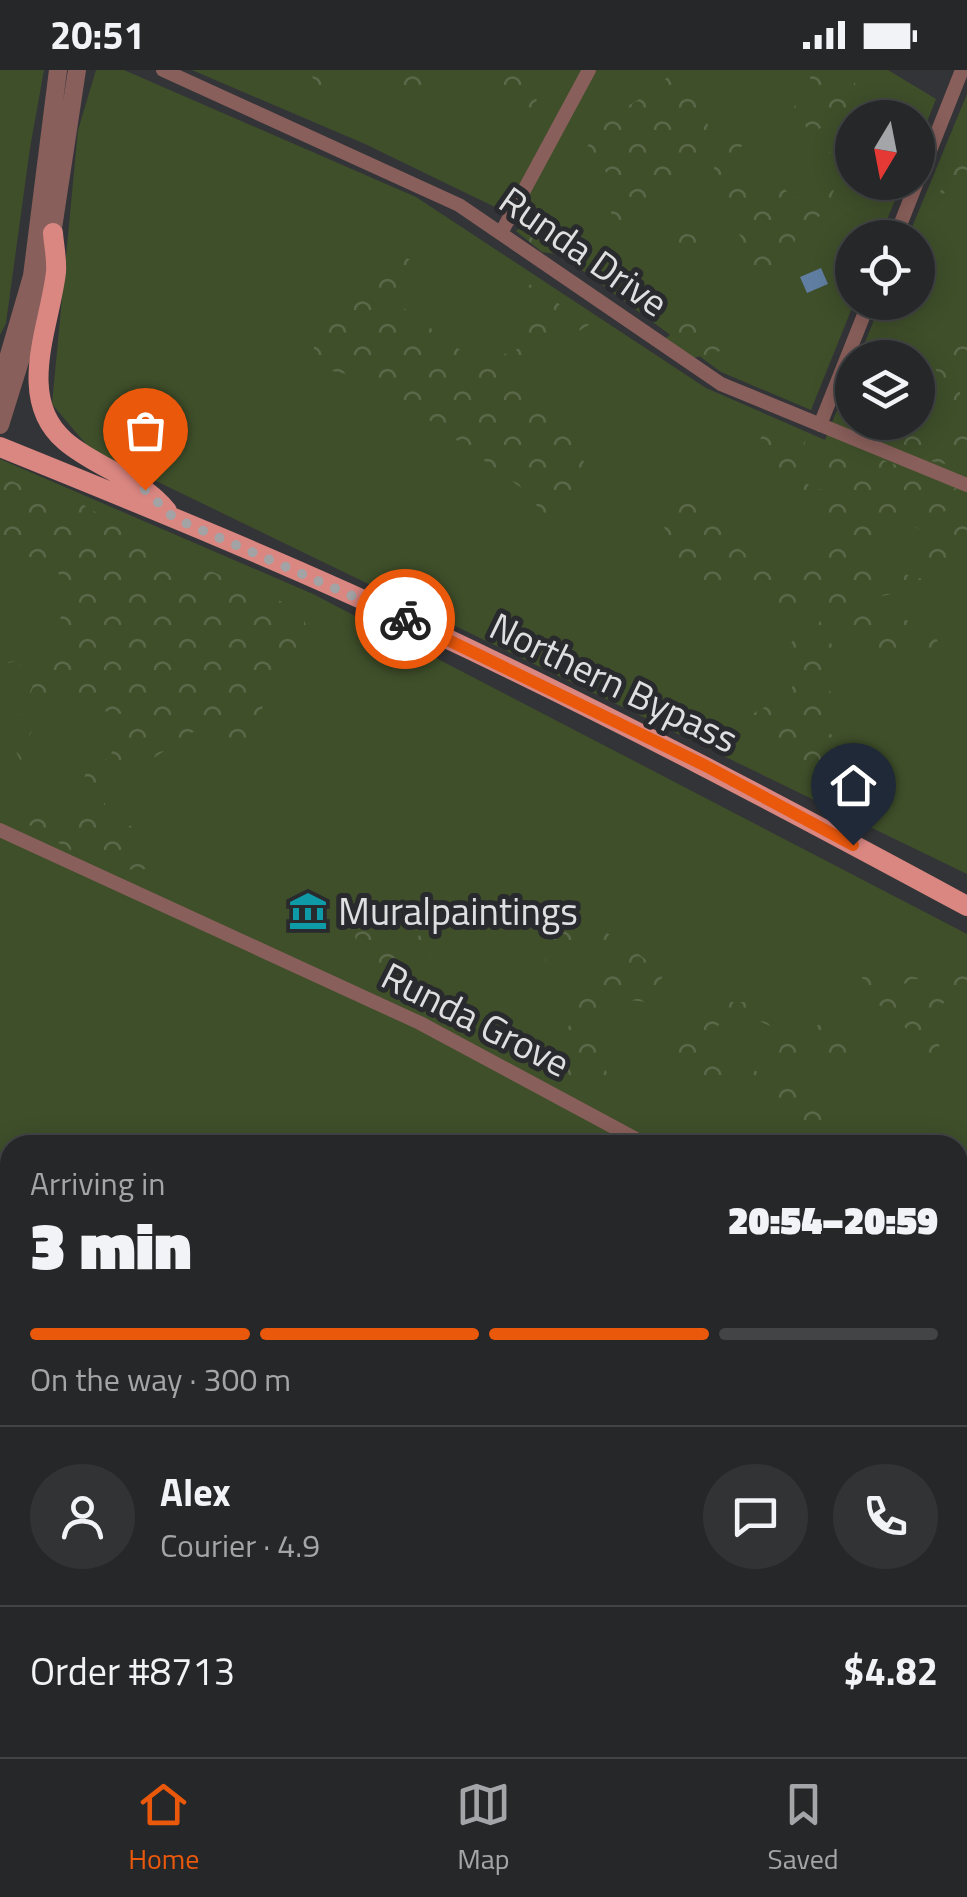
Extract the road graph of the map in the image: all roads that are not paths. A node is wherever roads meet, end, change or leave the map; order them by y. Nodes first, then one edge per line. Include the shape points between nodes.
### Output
1 (58, 70) edge
2 (77, 70) edge
3 (162, 70) edge
4 (589, 70) edge
5 (962, 70) edge
6 (935, 137) edge
7 (501, 232) junction
8 (53, 233) junction
9 (862, 320) edge
10 (0, 386) edge
11 (0, 425) edge
12 (820, 425) junction
13 (4, 448) edge
14 (967, 484) edge
15 (174, 518) junction
16 (0, 830) edge
17 (967, 906) edge
18 (628, 1135) edge

1 - 10 street via 32,276
2 - 8 street
3 - 7 street, Runda Drive via 417,183
4 - 7 street
5 - 6 street
7 - 12 street, Runda Drive via 721,384
8 - 11 street via 45,281
8 - 15 main road via 57,268 38,372 40,404 60,437 145,490
9 - 12 street
12 - 14 street, Runda Drive
13 - 15 main road, Northern Bypass
15 - 17 main road, Northern Bypass via 568,697
16 - 18 street, Runda Grove via 420,1023

